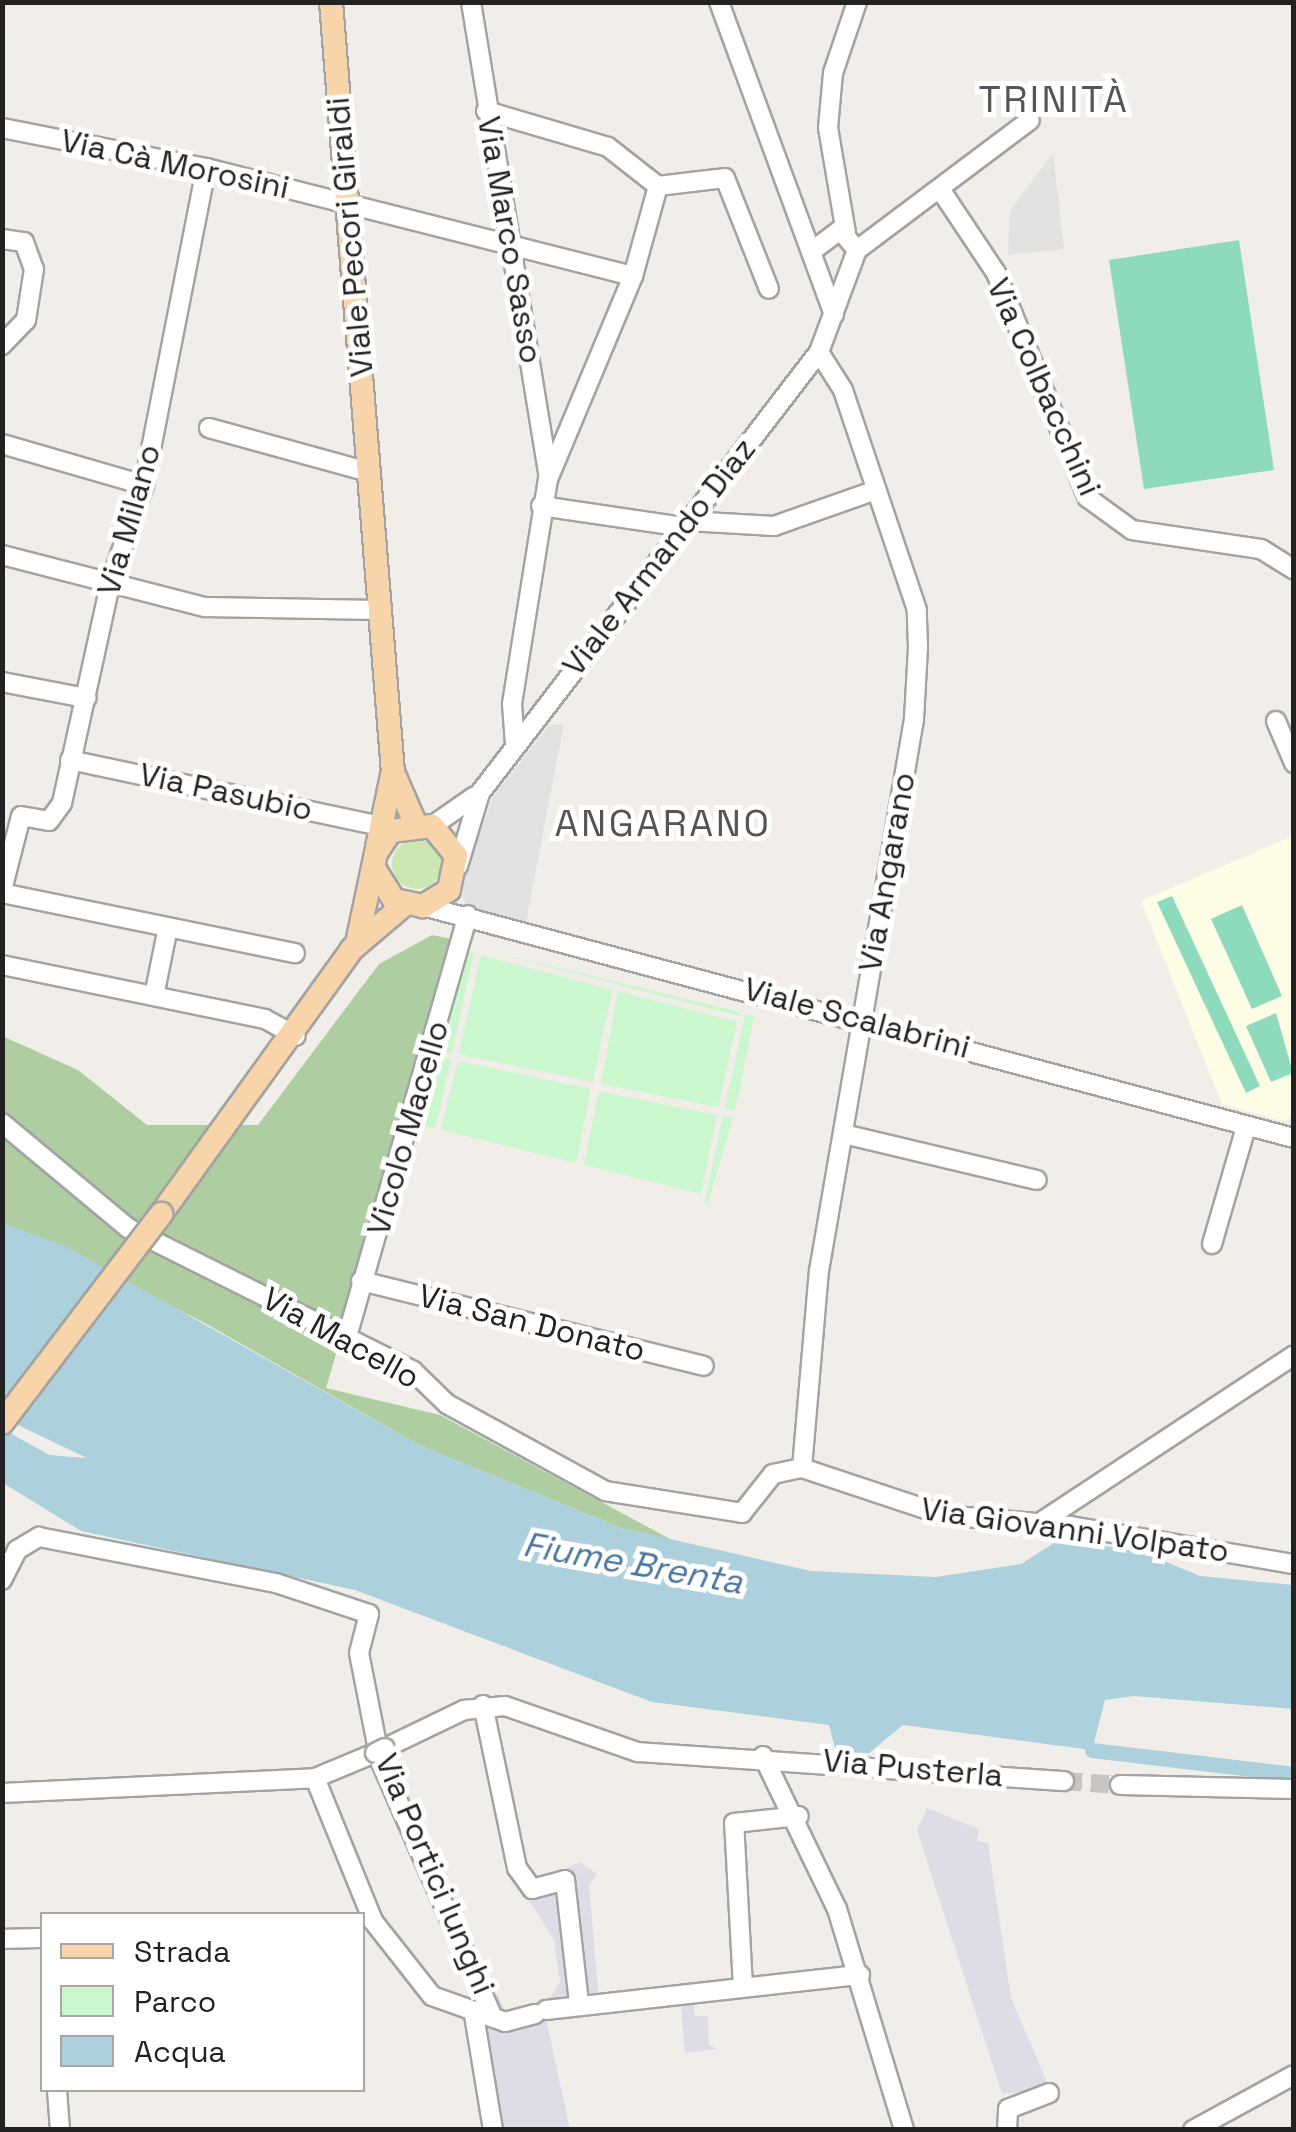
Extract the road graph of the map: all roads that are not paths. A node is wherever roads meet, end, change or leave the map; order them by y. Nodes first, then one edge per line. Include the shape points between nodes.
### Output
1 (331, 2) edge
2 (471, 2) edge
3 (719, 2) edge
4 (855, 5) edge
5 (486, 110) junction
6 (1030, 120) dead end
7 (2, 128) edge
8 (206, 168) junction
9 (658, 186) junction
10 (940, 189) junction
11 (347, 204) junction
12 (2, 239) edge
13 (512, 244) junction
14 (851, 245) junction
15 (815, 249) junction
16 (823, 268) junction
17 (633, 276) junction
18 (769, 288) dead end
19 (834, 319) junction
20 (2, 345) edge
21 (819, 352) junction
22 (209, 428) dead end
23 (2, 444) edge
24 (369, 472) junction
25 (548, 478) junction
26 (144, 485) junction
27 (876, 490) junction
28 (542, 506) junction
29 (686, 524) junction
30 (2, 555) edge
31 (1294, 570) edge
32 (110, 581) junction
33 (380, 610) junction
34 (2, 682) edge
35 (86, 698) junction
36 (1276, 721) dead end
37 (515, 744) junction
38 (70, 760) junction
39 (1294, 763) edge
40 (393, 772) junction
41 (480, 792) junction
42 (13, 820) edge
43 (424, 824) junction
44 (381, 826) junction
45 (376, 862) junction
46 (458, 867) junction
47 (449, 890) junction
48 (2, 892) edge
49 (414, 905) junction
50 (468, 915) junction
51 (168, 928) junction
52 (356, 946) junction
53 (295, 954) dead end
54 (2, 966) edge
55 (154, 996) junction
56 (863, 1019) junction
57 (296, 1036) junction
58 (2, 1123) edge
59 (1246, 1127) junction
60 (844, 1134) junction
61 (1294, 1138) edge
62 (1037, 1180) dead end
63 (1212, 1244) dead end
64 (361, 1282) junction
65 (346, 1340) junction
66 (1294, 1356) edge
67 (704, 1366) dead end
68 (2, 1422) edge
69 (802, 1468) junction
70 (1042, 1522) junction
71 (1294, 1564) edge
72 (2, 1580) edge
73 (483, 1704) junction
74 (762, 1756) junction
75 (315, 1778) junction
76 (1064, 1781) tunnel mouth
77 (1120, 1786) tunnel mouth
78 (1294, 1789) edge
79 (2, 1793) edge
80 (799, 1816) junction
81 (364, 1912) edge
82 (368, 1922) edge
83 (40, 1938) edge
84 (2, 1940) edge
85 (860, 1976) junction
86 (742, 1986) junction
87 (578, 2003) junction
88 (474, 2015) junction
89 (494, 2017) junction
90 (1294, 2075) edge
91 (56, 2092) edge
92 (1049, 2093) dead end
93 (60, 2130) edge
94 (493, 2130) edge
95 (904, 2130) edge
96 (1008, 2130) edge
97 (1193, 2130) edge

1 - 11 main road, Viale Pecori Giraldi
2 - 5 street, Via Marco Sasso
3 - 15 street
4 - 14 street via 828,128
5 - 9 street via 608,148
5 - 13 street, Via Marco Sasso
6 - 10 street
7 - 8 street, Via Cà Morosini
8 - 11 street, Via Cà Morosini
8 - 26 street, Via Milano
9 - 17 street
9 - 18 street via 724,178
10 - 14 street
10 - 31 street, Via Colbacchini via 996,274 1066,452 1111,522 1261,549
11 - 13 street, Via Cà Morosini
11 - 24 main road, Viale Pecori Giraldi
12 - 20 street via 24,242 34,269 26,320
13 - 17 street, Via Cà Morosini
13 - 25 street, Via Marco Sasso
14 - 15 street via 826,232
14 - 16 street
14 - 19 street, Viale Armando Diaz
15 - 16 street
16 - 19 street
17 - 25 street
19 - 21 street, Viale Armando Diaz
21 - 27 street, Via Angarano via 842,390
21 - 29 street, Viale Armando Diaz
22 - 24 street
23 - 26 street
24 - 33 main road, Viale Pecori Giraldi
25 - 28 street
26 - 32 street, Via Milano
27 - 29 street via 774,526
27 - 56 street, Via Angarano via 917,610 918,647 914,719
28 - 29 street
28 - 37 street via 512,704
29 - 37 street, Viale Armando Diaz
30 - 32 street
32 - 33 street via 205,607
32 - 35 street, Via Milano
33 - 40 main road, Viale Pecori Giraldi
34 - 35 street
35 - 38 street, Via Milano
36 - 39 street
37 - 41 street, Viale Armando Diaz
38 - 42 street, Via Milano via 49,821
38 - 44 street, Via Pasubio
40 - 43 main road, Viale Pecori Giraldi
40 - 44 main road, Viale Pecori Giraldi
41 - 43 street, Viale Armando Diaz
41 - 46 street, Viale Armando Diaz
42 - 48 street
43 - 45 main road, Viale Armando Diaz via 390,832
43 - 46 main road via 453,846
44 - 45 main road, Viale Pecori Giraldi
45 - 49 main road
45 - 52 main road
46 - 47 main road, Viale Armando Diaz
47 - 49 main road
47 - 50 street
48 - 51 street
49 - 50 street, Viale Scalabrini
49 - 52 main road
50 - 56 street, Viale Scalabrini
50 - 64 street, Vicolo Macello via 407,1149
51 - 53 street
51 - 55 street
52 - 57 main road
54 - 55 street
55 - 57 street via 265,1019
56 - 59 street, Viale Scalabrini
56 - 60 street, Via Angarano
57 - 68 main road, bridge
58 - 65 street, Via Macello via 128,1228
59 - 61 street, Viale Scalabrini
59 - 63 street
60 - 62 street
60 - 69 street, Via Angarano via 819,1271
64 - 65 street, Vicolo Macello
64 - 67 street, Via San Donato
65 - 69 street, Via Macello via 604,1492 742,1513 773,1474
66 - 70 street
69 - 70 street, Via Giovanni Volpato via 943,1515
70 - 71 street, Via Giovanni Volpato
72 - 89 street, Via Portici lunghi via 17,1550 39,1537 276,1583 369,1614 359,1653 380,1760
73 - 74 street, Via Pusterla via 638,1752
73 - 75 street
73 - 87 street via 527,1887 564,1880
74 - 76 street, Via Pusterla
74 - 80 street
75 - 79 street
75 - 81 street
77 - 78 street
80 - 85 street
80 - 86 street via 734,1823
82 - 88 street via 432,1996
83 - 84 street
85 - 86 street
85 - 95 street
86 - 87 street
87 - 89 street
88 - 89 street
88 - 94 street
90 - 97 street
91 - 93 street
92 - 96 street via 1008,2110

